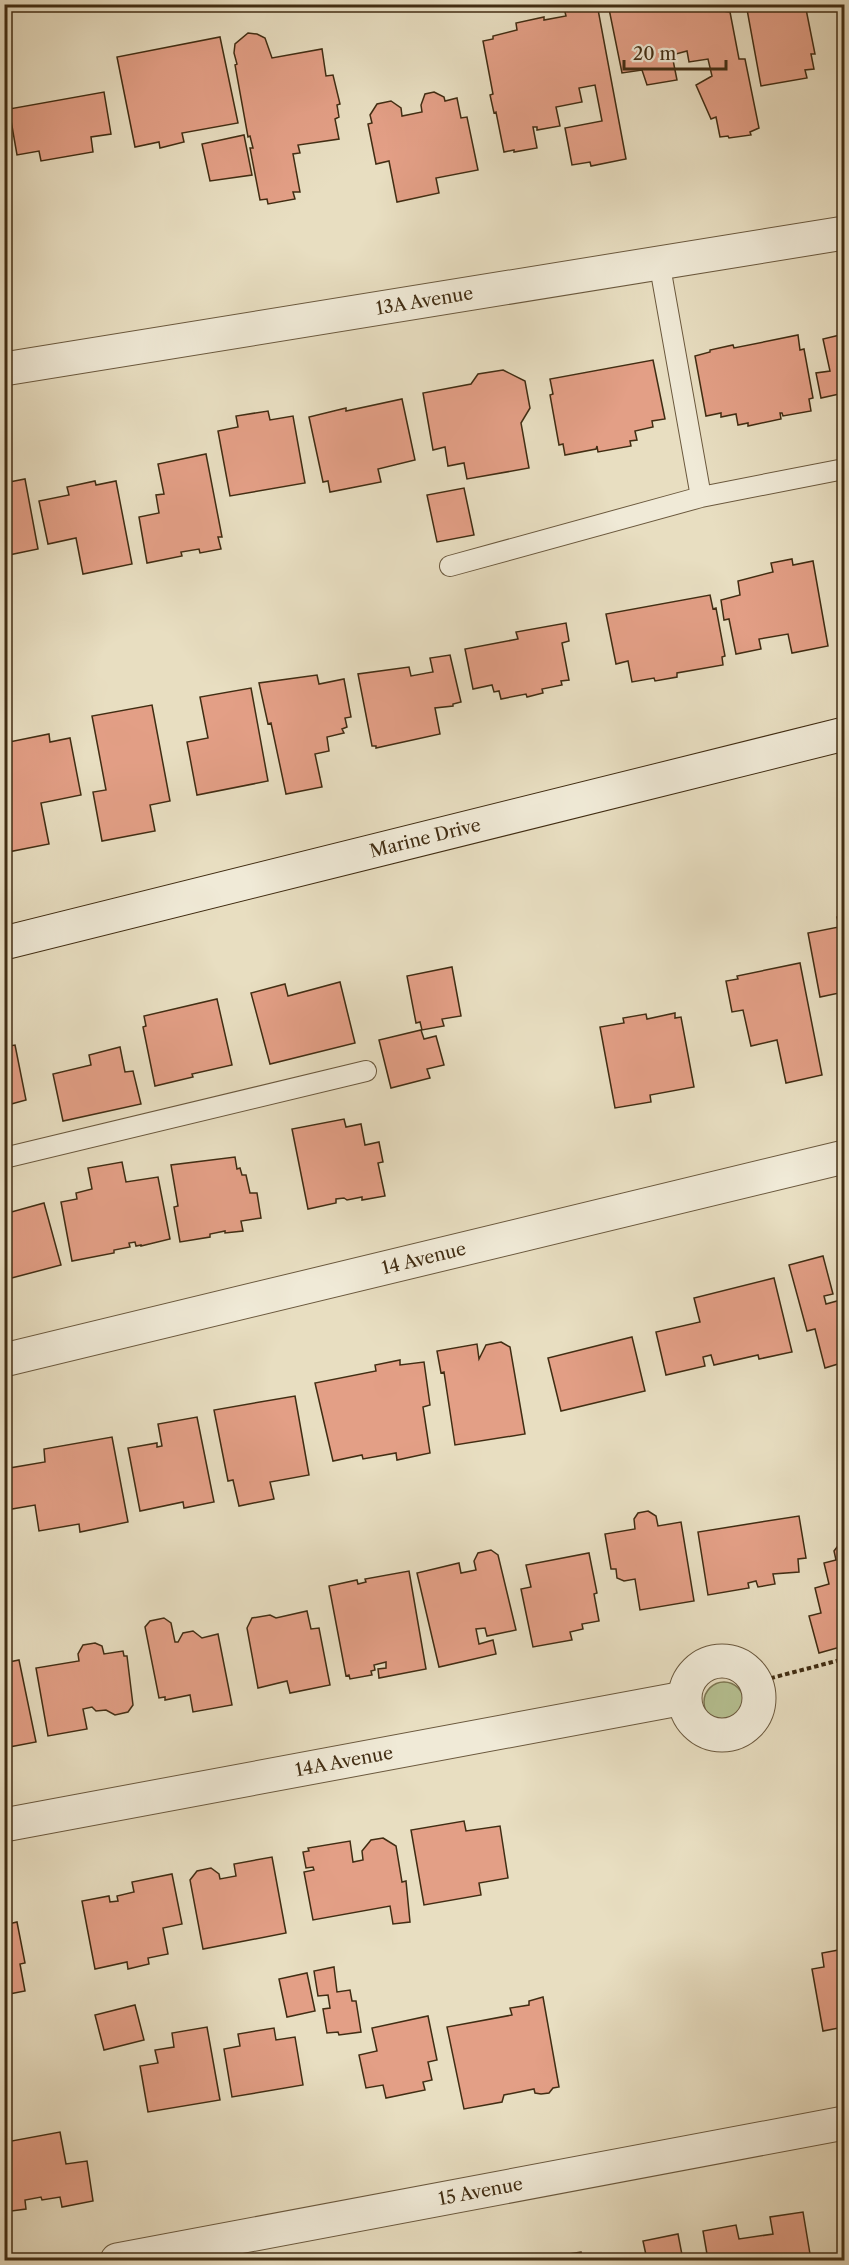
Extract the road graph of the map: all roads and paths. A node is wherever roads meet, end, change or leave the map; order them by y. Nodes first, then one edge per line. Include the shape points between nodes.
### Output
1 (844, 233) edge
2 (659, 261) junction
3 (4, 369) edge
4 (844, 469) edge
5 (700, 497) junction
6 (450, 566) dead end
7 (844, 734) edge
8 (4, 943) edge
9 (366, 1071) dead end
10 (844, 1157) edge
11 (4, 1158) edge
12 (4, 1360) edge
13 (844, 1659) edge
14 (756, 1682) junction
15 (684, 1698) junction
16 (4, 1826) edge
17 (844, 2122) edge
18 (117, 2260) edge

1 - 2 street, 13A Avenue
2 - 3 street, 13A Avenue
2 - 5 lane
4 - 5 lane
5 - 6 lane
7 - 8 street, Marine Drive
9 - 11 lane
10 - 12 street, 14 Avenue
13 - 14 path
14 - 15 street via 741,1665 720,1660 699,1668 686,1687
14 - 15 street via 760,1694 755,1718 747,1727 724,1736 712,1735 692,1721
15 - 16 street, 14A Avenue
17 - 18 street, 15 Avenue

